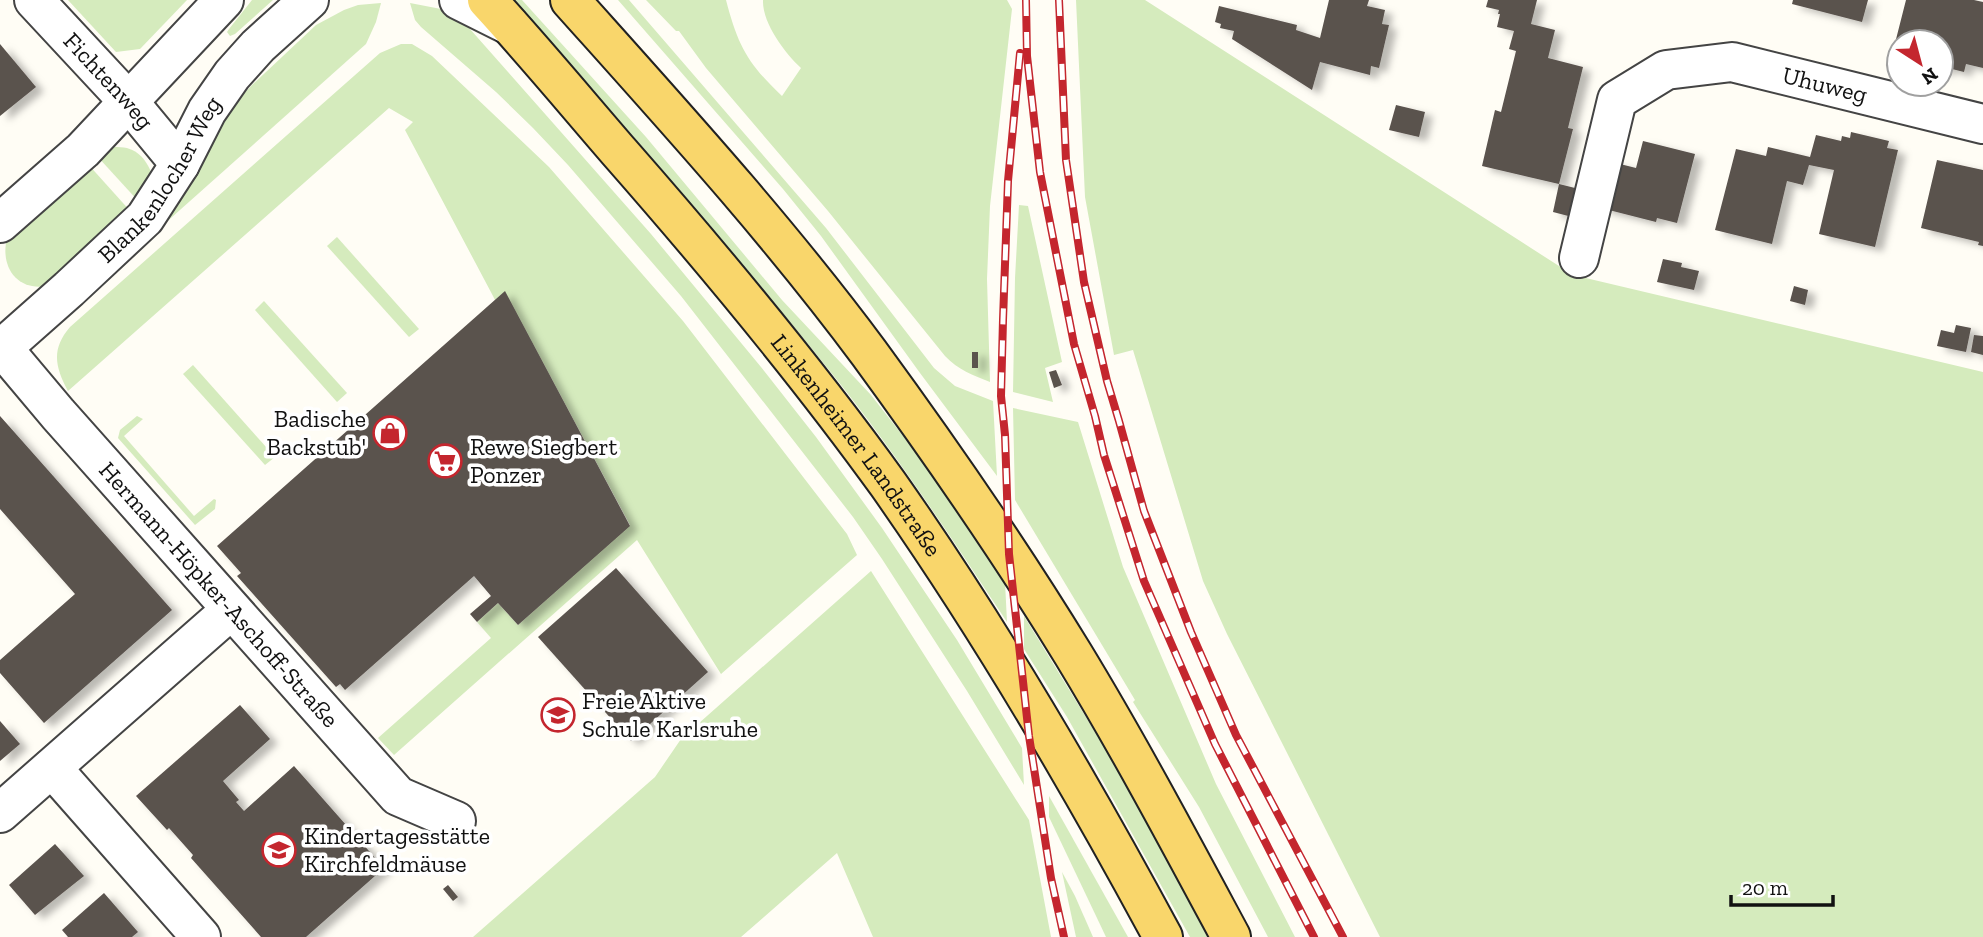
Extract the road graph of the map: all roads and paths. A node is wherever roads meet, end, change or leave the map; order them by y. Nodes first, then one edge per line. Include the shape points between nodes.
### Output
1 (34, 0) edge
2 (224, 0) edge
3 (309, 0) edge
4 (331, 0) edge
5 (459, 0) edge
6 (577, 5) edge
7 (498, 12) edge
8 (278, 29) junction
9 (128, 101) junction
10 (1983, 124) edge
11 (180, 164) junction
12 (0, 223) edge
13 (1579, 258) dead end
14 (1, 347) edge
15 (231, 610) junction
16 (52, 768) junction
17 (0, 813) edge
18 (456, 821) dead end
19 (201, 937) edge
20 (1163, 937) edge
21 (1231, 937) edge

1 - 9 street, Fichtenweg
2 - 9 street
3 - 8 street, Blankenlocher Weg
4 - 8 street
5 - 7 street
6 - 21 main road via 731,182 902,399 1072,653
7 - 20 main road, Linkenheimer Landstraße via 692,235 888,485 1023,688
8 - 11 street, Blankenlocher Weg via 238,68 207,110
9 - 11 street, Fichtenweg
9 - 12 street via 83,150
10 - 13 street, Uhuweg via 1731,62 1666,70 1617,100
11 - 14 street, Blankenlocher Weg via 145,218
14 - 15 street, Hermann-Höpker-Aschoff-Straße
15 - 16 street
15 - 18 street, Hermann-Höpker-Aschoff-Straße via 398,796
16 - 17 street
16 - 19 street

